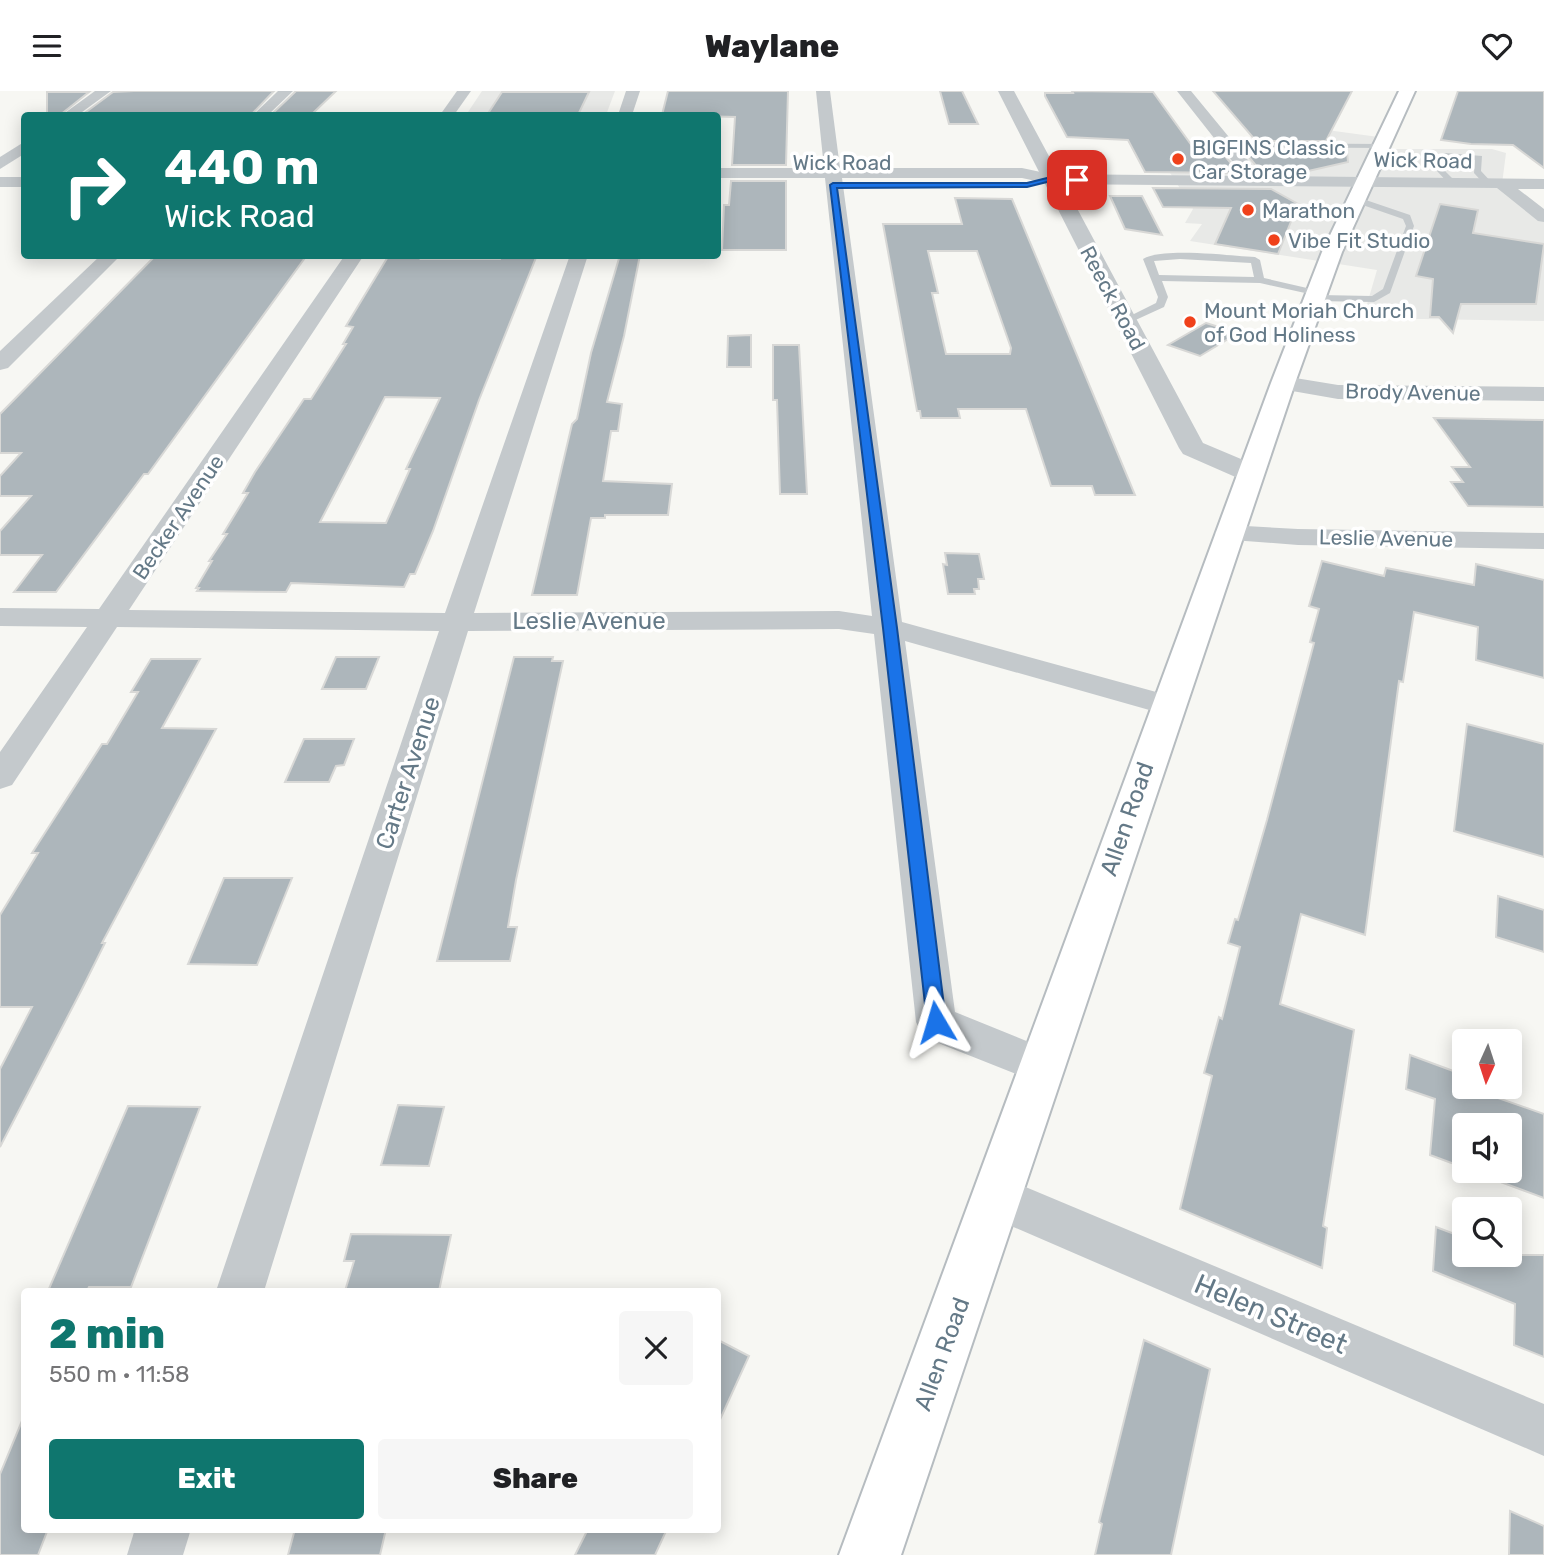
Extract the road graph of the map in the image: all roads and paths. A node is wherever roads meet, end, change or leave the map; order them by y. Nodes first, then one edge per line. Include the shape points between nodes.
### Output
1 (104, 91) edge
2 (286, 91) edge
3 (464, 91) edge
4 (633, 91) edge
5 (823, 91) edge
6 (1006, 91) edge
7 (1407, 91) edge
8 (1190, 93) edge
9 (73, 112) edge
10 (263, 112) edge
11 (449, 112) edge
12 (626, 112) edge
13 (1227, 145) junction
14 (1382, 146) junction
15 (21, 149) edge
16 (0, 164) edge
17 (0, 170) edge
18 (21, 170) edge
19 (721, 173) edge
20 (832, 179) junction
21 (1051, 179) junction
22 (1256, 181) junction
23 (0, 182) edge
24 (21, 182) edge
25 (1453, 183) junction
26 (721, 184) edge
27 (1495, 184) junction
28 (1544, 184) edge
29 (1361, 191) junction
30 (1544, 217) edge
31 (108, 259) edge
32 (352, 259) edge
33 (578, 259) edge
34 (1155, 278) junction
35 (1260, 280) junction
36 (1316, 295) junction
37 (1125, 321) junction
38 (0, 363) edge
39 (1283, 383) junction
40 (1544, 394) edge
41 (1250, 473) junction
42 (1228, 533) junction
43 (1544, 541) edge
44 (0, 617) edge
45 (110, 618) junction
46 (458, 622) junction
47 (890, 628) junction
48 (1167, 705) junction
49 (0, 777) edge
50 (1041, 1066) junction
51 (997, 1197) junction
52 (241, 1288) edge
53 (1544, 1430) edge
54 (162, 1533) edge
55 (155, 1555) edge
56 (870, 1555) edge

1 - 9 street
2 - 10 street
3 - 11 street
4 - 12 street
5 - 20 street
6 - 21 street, Reeck Road
7 - 14 main road, Allen Road
8 - 13 street
13 - 14 lane
13 - 22 street
14 - 29 main road, Allen Road
15 - 16 street
17 - 18 street
19 - 20 street, Wick Road
20 - 21 street, Wick Road via 1027,185
20 - 26 street, Wick Road
20 - 47 street
21 - 22 street, Wick Road
21 - 37 street, Reeck Road
22 - 29 street, Wick Road
23 - 24 street
25 - 27 street, Wick Road
25 - 27 lane via 1441,171 1445,155 1479,157 1477,171
25 - 29 street, Wick Road
27 - 28 street, Wick Road
27 - 30 street
29 - 36 main road, Allen Road
29 - 36 lane via 1407,217 1410,226 1387,291 1374,299
31 - 38 street
32 - 45 street, Becker Avenue
33 - 46 street, Carter Avenue
34 - 35 lane
34 - 35 lane via 1148,259 1180,256 1255,260
34 - 37 lane via 1163,297 1160,305
35 - 36 lane
36 - 39 main road, Allen Road
37 - 41 street, Reeck Road via 1192,448
39 - 40 street, Brody Avenue via 1338,392
39 - 41 main road, Allen Road
41 - 42 main road, Allen Road
42 - 43 street, Leslie Avenue
42 - 48 main road, Allen Road
44 - 45 street, Leslie Avenue
45 - 46 street, Leslie Avenue
45 - 49 street, Becker Avenue
46 - 47 street, Leslie Avenue via 839,620
46 - 52 street, Carter Avenue
47 - 48 street, Leslie Avenue
47 - 50 street via 936,1022
48 - 50 main road, Allen Road
50 - 51 main road, Allen Road
51 - 53 street, Helen Street
51 - 56 main road, Allen Road
54 - 55 street

